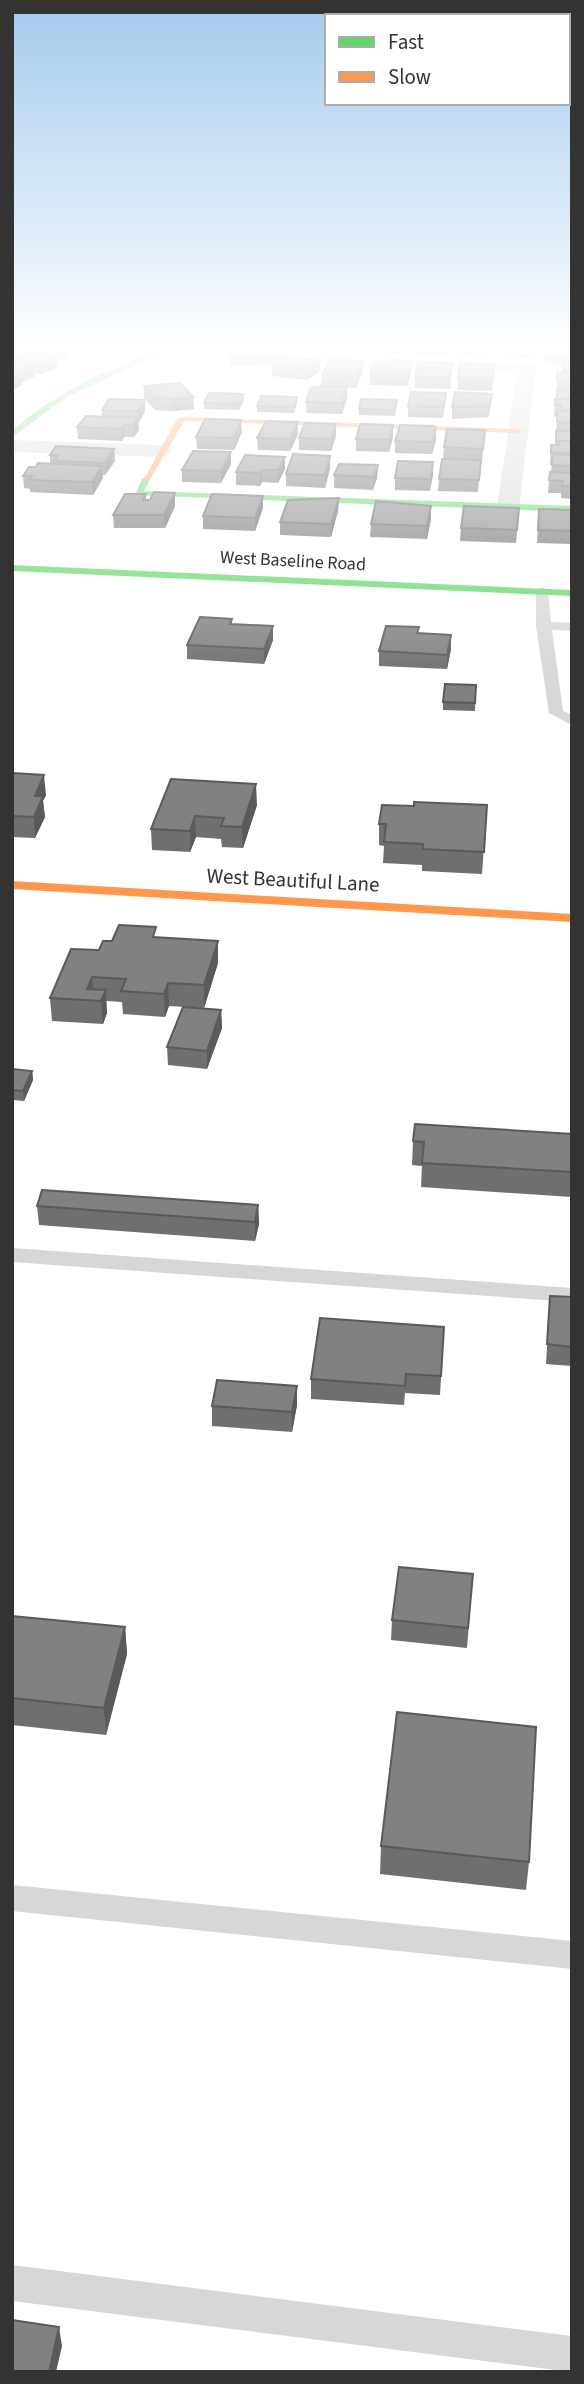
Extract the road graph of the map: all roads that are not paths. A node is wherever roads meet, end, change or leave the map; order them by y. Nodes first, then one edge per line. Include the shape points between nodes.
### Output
1 (155, 461) edge
2 (514, 461) edge
3 (508, 507) junction
4 (572, 509) edge
5 (12, 568) edge
6 (542, 592) junction
7 (572, 593) edge
8 (542, 626) junction
9 (572, 627) edge
10 (553, 684) junction
11 (572, 687) edge
12 (572, 721) edge
13 (12, 885) edge
14 (572, 918) edge
15 (12, 1255) edge
16 (572, 1295) edge
17 (12, 1898) edge
18 (572, 1955) edge
19 (12, 2283) edge
20 (572, 2354) edge

1 - 3 street via 138,493
2 - 3 street
3 - 4 street
5 - 6 street, West Baseline Road
6 - 7 street, West Baseline Road
6 - 8 lane
8 - 9 lane
8 - 10 lane
10 - 11 lane
10 - 12 lane via 556,713
13 - 14 street, West Beautiful Lane
15 - 16 lane
17 - 18 lane
19 - 20 lane

